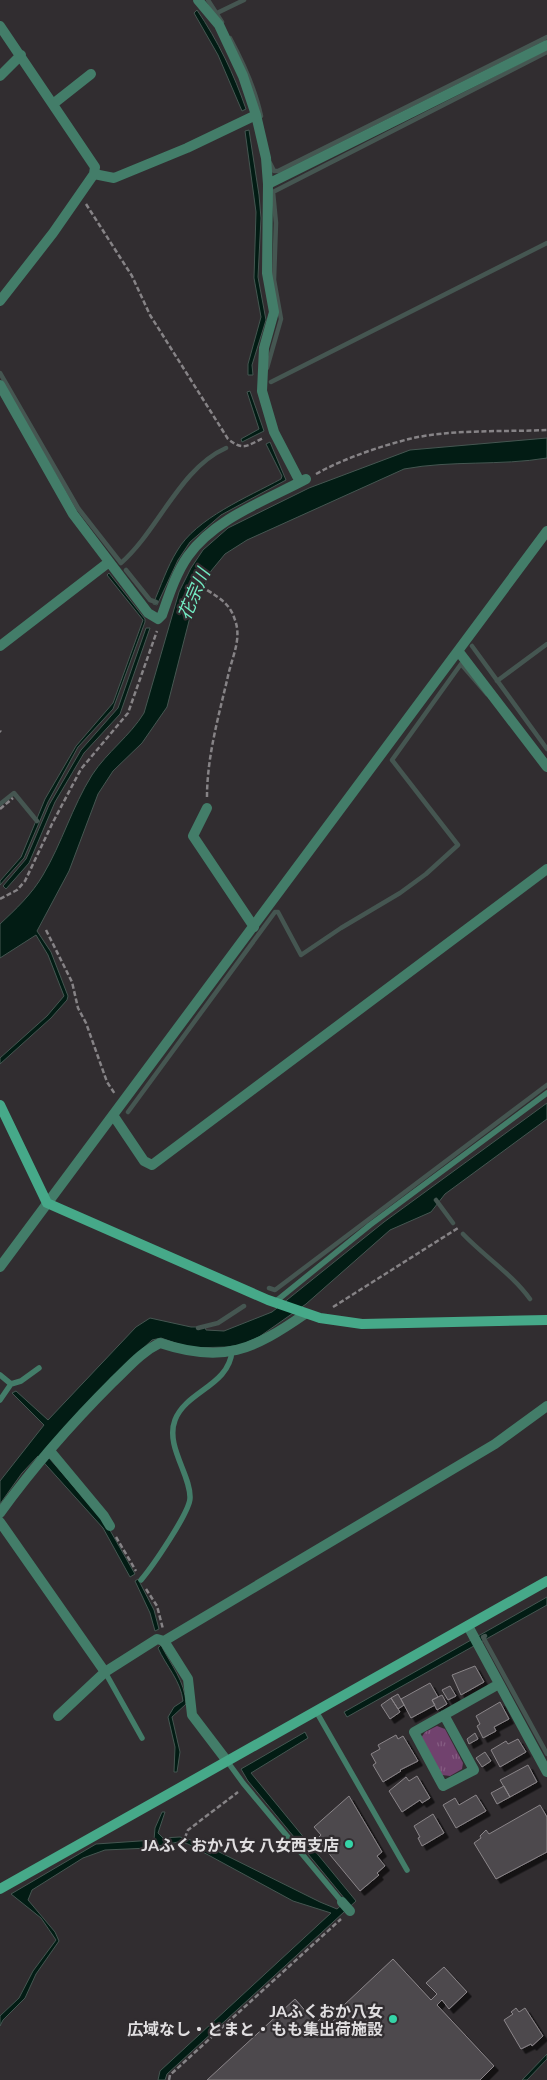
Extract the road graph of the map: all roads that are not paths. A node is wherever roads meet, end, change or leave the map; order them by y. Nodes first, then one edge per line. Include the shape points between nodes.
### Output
1 (198, 0) edge
2 (0, 26) edge
3 (547, 45) edge
4 (21, 56) junction
5 (91, 74) dead end
6 (0, 76) edge
7 (52, 104) junction
8 (256, 115) junction
9 (94, 174) junction
10 (268, 184) junction
11 (2, 294) edge
12 (0, 385) edge
13 (547, 531) edge
14 (109, 562) junction
15 (0, 646) edge
16 (459, 652) junction
17 (547, 767) edge
18 (207, 808) road end
19 (547, 869) edge
20 (254, 927) junction
21 (547, 1093) edge
22 (0, 1105) edge
23 (113, 1115) junction
24 (48, 1203) junction
25 (0, 1267) edge
26 (275, 1302) junction
27 (305, 1314) junction
28 (547, 1320) edge
29 (232, 1351) junction
30 (39, 1368) dead end
31 (0, 1375) edge
32 (10, 1384) junction
33 (0, 1400) edge
34 (547, 1406) edge
35 (50, 1451) junction
36 (0, 1513) edge
37 (0, 1522) edge
38 (110, 1526) dead end
39 (141, 1580) dead end
40 (547, 1581) edge
41 (468, 1626) junction
42 (164, 1641) junction
43 (105, 1672) junction
44 (499, 1684) junction
45 (316, 1711) junction
46 (444, 1715) junction
47 (58, 1716) dead end
48 (142, 1738) dead end
49 (227, 1761) junction
50 (547, 1772) edge
51 (407, 1870) dead end
52 (0, 1889) edge
53 (342, 1902) joint
54 (350, 1911) road end

1 - 8 street via 219,25 243,76
2 - 4 street
3 - 10 street
4 - 6 street
4 - 7 street
5 - 7 street
7 - 9 street via 95,167
8 - 9 street via 114,178
8 - 10 street
9 - 11 street
10 - 14 street via 267,273 274,312 264,348 262,391 274,432 303,480 227,521 202,540 188,556 158,619 148,613
12 - 14 street via 73,514
13 - 16 street
14 - 15 street
16 - 17 street
16 - 20 street
18 - 20 street via 193,836
19 - 23 street via 152,1165 144,1161
20 - 23 street
21 - 26 lane via 370,1225
22 - 24 street
23 - 24 street
24 - 25 street
24 - 26 street
26 - 27 street
27 - 28 street via 362,1324
27 - 29 street via 271,1337 245,1349
29 - 35 street via 186,1352 160,1343 146,1349
29 - 39 lane via 232,1358 218,1380 189,1403 175,1420 172,1429 174,1441 190,1499 185,1514
30 - 32 lane via 21,1381
31 - 32 lane
32 - 33 lane
34 - 42 street via 495,1444
35 - 36 street via 29,1472
35 - 38 street
37 - 43 street
40 - 41 street
41 - 44 street
41 - 45 street
42 - 43 street via 157,1639 146,1644
42 - 49 street via 188,1679 192,1715
43 - 47 street
43 - 48 lane
44 - 46 street
44 - 50 street
45 - 49 street
45 - 51 lane
46 - 46 street via 414,1732 443,1786 474,1770
49 - 52 street
49 - 53 lane
53 - 54 street

